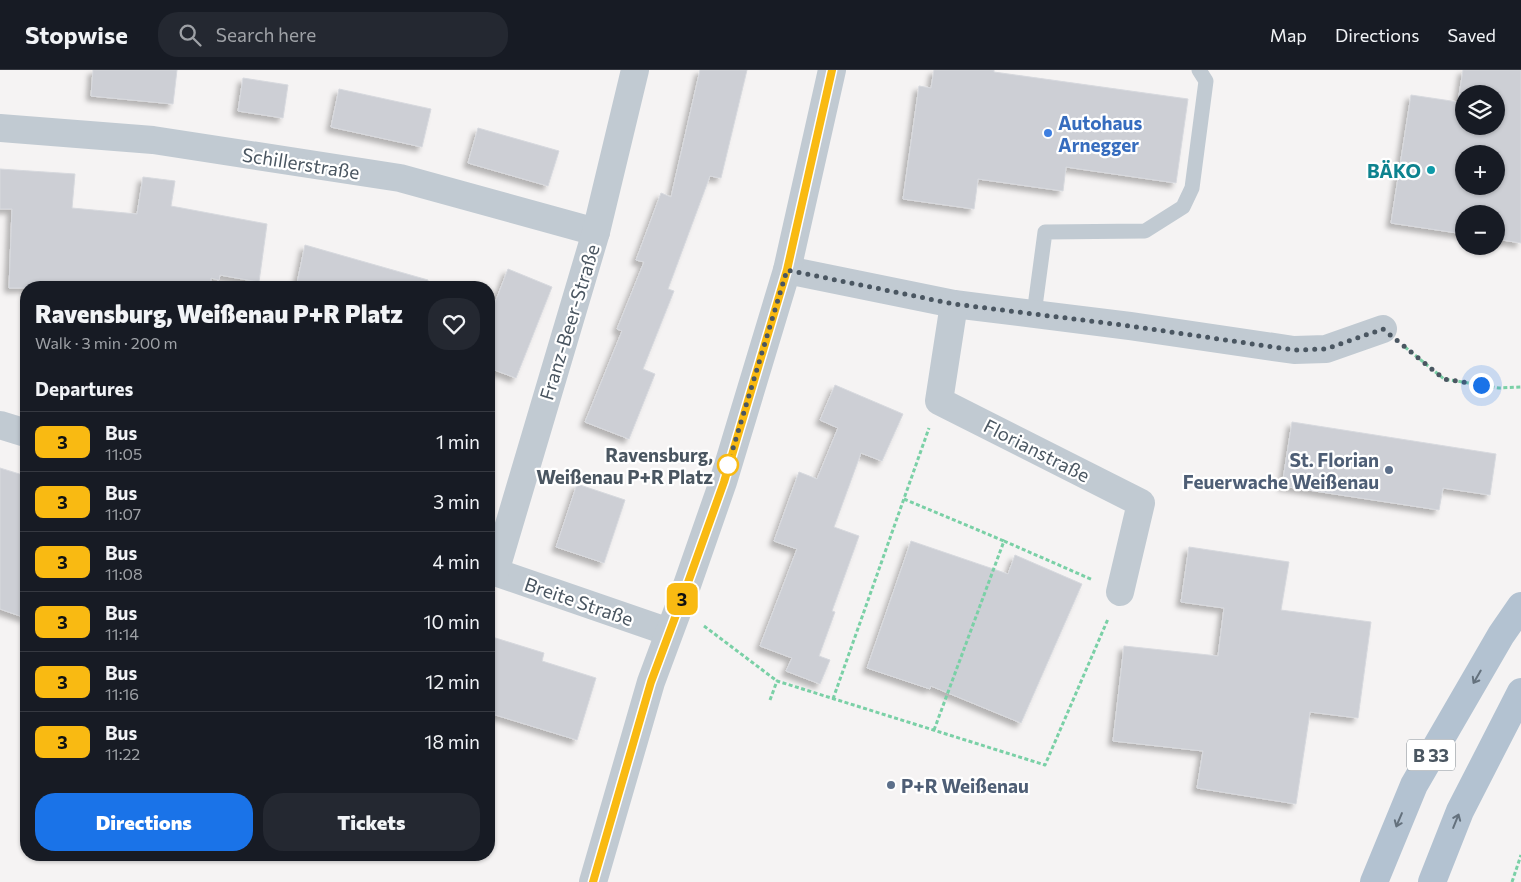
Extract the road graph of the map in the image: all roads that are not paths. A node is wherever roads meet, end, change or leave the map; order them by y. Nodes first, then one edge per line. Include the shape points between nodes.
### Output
1 (635, 70) edge
2 (832, 70) edge
3 (1199, 70) edge
4 (0, 128) edge
5 (596, 232) junction
6 (787, 270) junction
7 (954, 304) junction
8 (1034, 314) junction
9 (1383, 329) road end
10 (0, 425) edge
11 (20, 430) edge
12 (495, 561) edge
13 (495, 572) edge
14 (1120, 592) road end
15 (1521, 606) edge
16 (669, 632) junction
17 (1521, 692) edge
18 (593, 882) edge
19 (1374, 882) edge
20 (1432, 882) edge

1 - 5 street, Franz-Beer-Straße
2 - 6 street
3 - 8 lane via 1206,81 1192,188 1183,207 1145,231 1045,232
4 - 5 street, Schillerstraße via 153,140 400,178
5 - 12 street, Franz-Beer-Straße
6 - 7 street
6 - 16 street via 724,482
7 - 8 street
7 - 14 street, Florianstraße via 939,401 1141,502
8 - 9 street via 1294,350 1326,349
10 - 11 street
13 - 16 street, Breite Straße
15 -> 19 main road, B 33 via 1414,785
16 - 18 street via 651,682
20 -> 17 main road, B 33 via 1460,811

